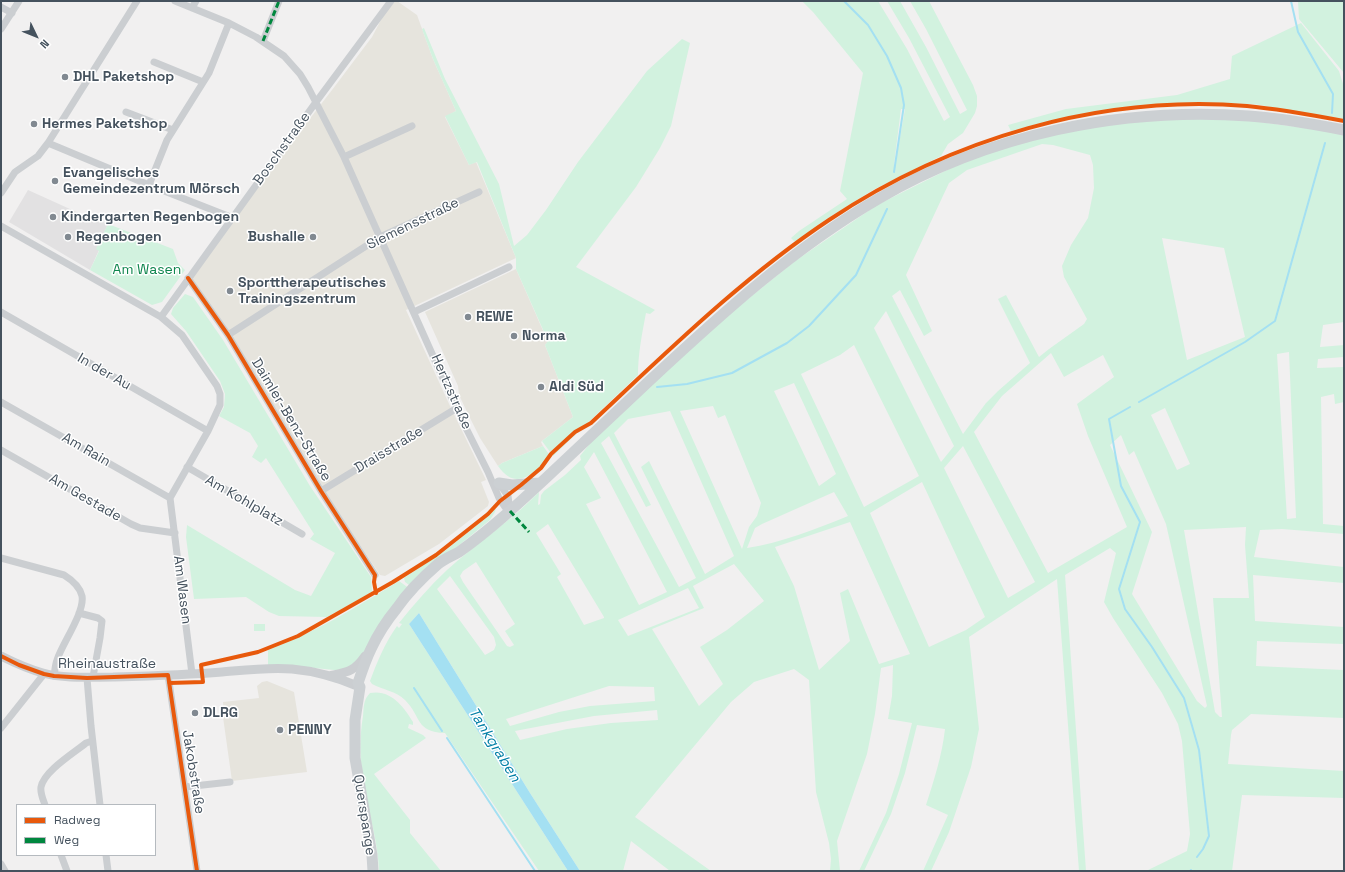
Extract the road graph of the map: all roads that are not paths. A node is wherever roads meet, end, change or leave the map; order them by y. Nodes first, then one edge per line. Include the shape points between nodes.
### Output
1 (19, 1) edge
2 (137, 1) edge
3 (175, 1) edge
4 (196, 1) edge
5 (279, 1) edge
6 (391, 1) edge
7 (1, 7) edge
8 (192, 8) junction
9 (12, 13) junction
10 (229, 23) junction
11 (1, 29) edge
12 (263, 41) junction
13 (154, 62) dead end
14 (203, 82) junction
15 (316, 102) junction
16 (126, 112) dead end
17 (412, 126) dead end
18 (173, 130) junction
19 (1344, 130) edge
20 (48, 142) junction
21 (344, 157) junction
22 (149, 184) junction
23 (479, 192) dead end
24 (1, 193) edge
25 (232, 218) junction
26 (1, 226) edge
27 (380, 237) junction
28 (509, 267) dead end
29 (188, 278) junction
30 (1, 312) edge
31 (414, 312) junction
32 (161, 317) junction
33 (228, 335) junction
34 (1, 402) edge
35 (457, 408) junction
36 (208, 431) junction
37 (1, 450) edge
38 (187, 467) junction
39 (488, 472) junction
40 (499, 483) junction
41 (540, 483) junction
42 (321, 491) junction
43 (170, 498) junction
44 (510, 510) junction
45 (175, 533) junction
46 (302, 534) dead end
47 (458, 552) junction
48 (1, 558) edge
49 (375, 575) dead end
50 (79, 613) junction
51 (371, 649) junction
52 (1, 656) edge
53 (44, 674) junction
54 (192, 674) junction
55 (168, 675) junction
56 (54, 676) junction
57 (327, 676) junction
58 (90, 677) junction
59 (360, 687) junction
60 (1, 728) edge
61 (92, 741) junction
62 (230, 782) dead end
63 (185, 787) junction
64 (45, 804) edge
65 (100, 804) edge
66 (61, 856) edge
67 (106, 856) edge
68 (1, 864) edge
69 (5, 871) edge
70 (66, 871) edge
71 (108, 871) edge
72 (197, 871) edge
73 (373, 871) edge

1 - 9 street
2 - 20 street
3 - 8 street, Hertzstraße
4 - 8 street
5 - 12 street
6 - 15 street, Boschstraße
7 - 9 street
8 - 10 street, Hertzstraße
9 - 11 street
10 - 12 street, Hertzstraße
10 - 14 street
12 - 15 street, Hertzstraße via 284,56 300,74
13 - 14 street
14 - 18 street
15 - 21 street, Hertzstraße
15 - 25 street, Boschstraße
16 - 18 street
17 - 21 street
18 - 22 street via 166,140
19 - 41 main road via 1250,116 1138,116 1048,131 979,152 941,168 877,200 771,273 687,345
20 - 22 street
20 - 24 street via 38,156 15,172
21 - 27 street, Hertzstraße
22 - 25 street
23 - 27 street, Siemensstraße
25 - 29 street, Boschstraße
26 - 32 street
27 - 31 street, Hertzstraße
27 - 33 street, Siemensstraße
28 - 31 street
29 - 32 street, Boschstraße
29 - 33 street, Daimler-Benz-Straße
30 - 36 street, In der Au
31 - 35 street, Hertzstraße
32 - 36 street via 182,336 217,386 220,406
33 - 42 street, Daimler-Benz-Straße
34 - 43 street, Am Rain
35 - 39 street, Hertzstraße
35 - 42 street, Draisstraße
36 - 38 street
37 - 45 street, Am Gestade via 131,524 140,528
38 - 43 street
38 - 46 street, Am Kohlplatz
39 - 40 street, Hertzstraße
39 - 44 street, Hertzstraße via 500,501
40 - 41 main road via 512,486
40 - 44 street, Hertzstraße via 508,496
41 - 44 main road
42 - 49 street, Daimler-Benz-Straße
43 - 45 street, Am Wasen
44 - 47 main road
45 - 54 street, Am Wasen
47 - 51 main road, Querspange via 440,562 412,590 396,608
47 - 59 main road via 417,594 387,632 367,679
48 - 50 street via 69,578 82,595
50 - 56 street via 57,660
50 - 58 street via 102,621
51 - 57 street via 358,666
51 - 59 main road, Querspange via 358,683
52 - 53 street, Rheinaustraße via 19,666
53 - 56 street, Rheinaustraße
53 - 60 street
54 - 55 street, Rheinaustraße
54 - 57 street, Rheinaustraße via 292,669
55 - 58 street, Rheinaustraße
55 - 63 street, Jakobstraße
56 - 58 street, Rheinaustraße
57 - 59 street, Rheinaustraße
58 - 61 street
59 - 73 main road, Querspange via 355,720 355,758
61 - 64 street via 49,772 41,787
61 - 65 street
62 - 63 street, Jakobstraße
63 - 72 street, Jakobstraße
66 - 70 street
67 - 71 street
68 - 69 street

